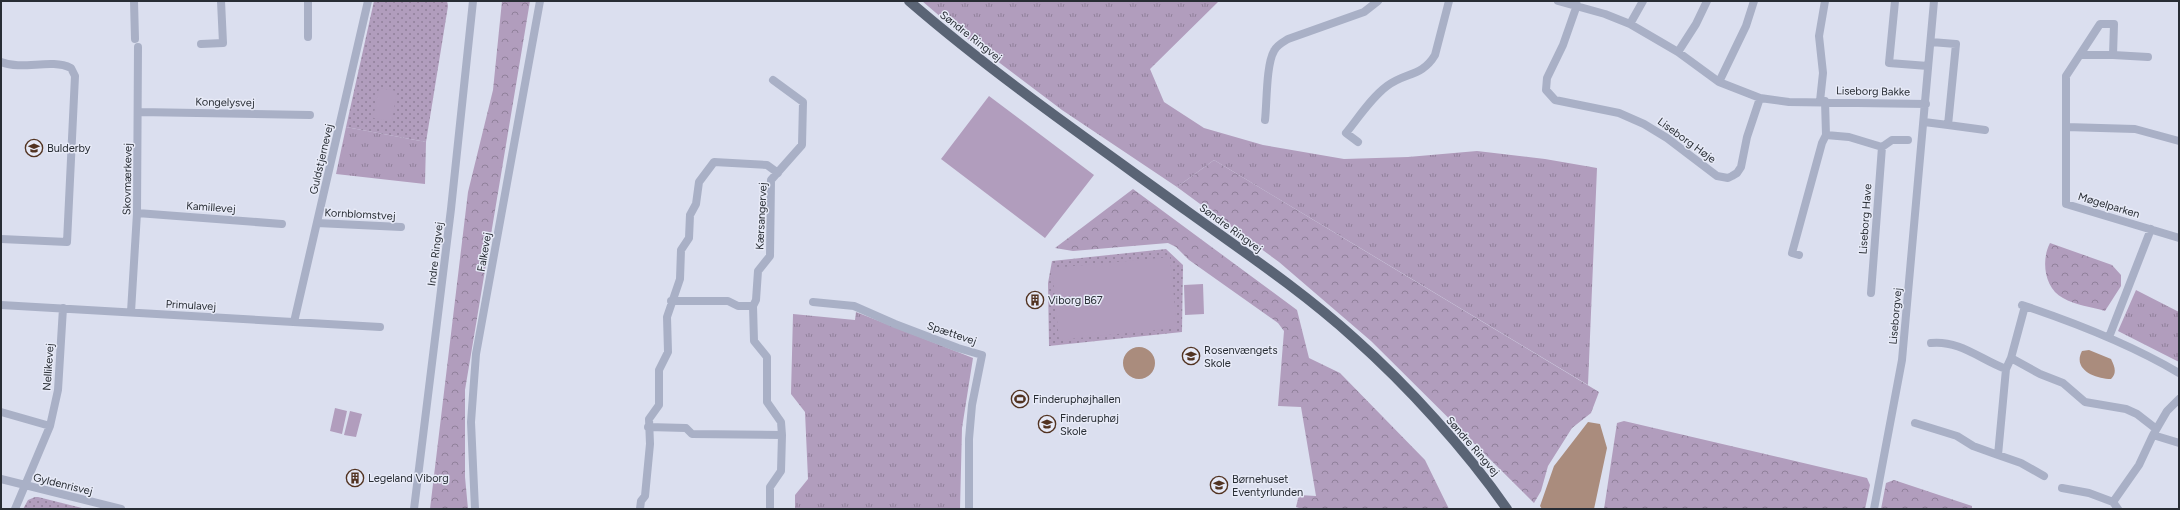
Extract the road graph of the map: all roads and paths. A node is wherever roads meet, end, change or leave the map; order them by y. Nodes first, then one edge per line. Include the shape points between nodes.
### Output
1 (134, 1) edge
2 (222, 1) edge
3 (308, 1) edge
4 (368, 1) edge
5 (473, 1) edge
6 (540, 1) edge
7 (909, 1) edge
8 (1378, 1) edge
9 (1450, 1) edge
10 (1558, 1) edge
11 (1643, 1) edge
12 (1707, 1) edge
13 (1754, 1) edge
14 (1825, 1) edge
15 (1894, 1) edge
16 (1934, 1) edge
17 (1577, 5) junction
18 (1630, 24) junction
19 (308, 37) dead end
20 (1931, 42) junction
21 (201, 44) dead end
22 (1678, 52) junction
23 (2081, 55) junction
24 (2113, 55) junction
25 (2148, 56) dead end
26 (1, 62) edge
27 (1928, 66) junction
28 (773, 80) dead end
29 (1719, 82) junction
30 (1760, 98) junction
31 (1823, 101) junction
32 (1926, 104) junction
33 (139, 112) junction
34 (310, 115) dead end
35 (1266, 120) dead end
36 (1924, 122) junction
37 (1948, 124) junction
38 (2066, 127) junction
39 (1985, 130) dead end
40 (1826, 135) junction
41 (1908, 140) dead end
42 (2179, 140) edge
43 (1358, 142) dead end
44 (1882, 147) junction
45 (778, 173) junction
46 (137, 213) junction
47 (317, 223) junction
48 (282, 224) dead end
49 (401, 228) dead end
50 (2151, 229) junction
51 (2179, 238) edge
52 (1, 239) edge
53 (1799, 254) dead end
54 (1871, 293) dead end
55 (671, 301) junction
56 (813, 302) dead end
57 (1, 305) edge
58 (753, 306) junction
59 (63, 308) junction
60 (131, 312) junction
61 (294, 322) junction
62 (380, 327) dead end
63 (2109, 337) junction
64 (1931, 343) dead end
65 (2011, 358) junction
66 (2006, 369) junction
67 (2179, 373) edge
68 (2179, 399) edge
69 (1, 412) edge
70 (1914, 423) dead end
71 (50, 426) junction
72 (648, 427) junction
73 (2154, 432) junction
74 (782, 435) junction
75 (2179, 443) edge
76 (1998, 454) junction
77 (2044, 476) dead end
78 (1, 479) edge
79 (26, 486) junction
80 (2062, 488) dead end
81 (2115, 506) edge
82 (15, 509) edge
83 (121, 509) edge
84 (414, 509) edge
85 (475, 509) edge
86 (640, 509) edge
87 (770, 509) edge
88 (969, 509) edge
89 (1507, 509) edge
90 (1874, 509) edge

1 - 33 street, Skovmærkevej
2 - 21 street via 223,43
3 - 19 street
4 - 47 street, Guldstjernevej
5 - 84 street, Indre Ringvej via 451,209
6 - 85 street, Falkevej via 476,354 471,422
7 - 89 main road, Søndre Ringvej via 950,37 1050,113 1283,280 1355,338 1423,407 1488,482
8 - 35 street via 1364,12 1279,44 1270,64
9 - 43 street via 1435,55 1430,63 1379,92 1346,133
10 - 17 street, Liseborg Bakke
11 - 18 street
12 - 22 street
13 - 29 street via 1746,26
14 - 31 street, Liseborg Bakke via 1819,36
15 - 27 street via 1889,63
16 - 20 street, Liseborgvej
17 - 18 street, Liseborg Bakke
17 - 30 street, Liseborg Høje via 1564,45 1547,78 1546,90 1555,100 1619,113 1644,124 1717,176 1728,178 1741,167 1747,137
18 - 22 street, Liseborg Bakke
20 - 27 street, Liseborgvej
20 - 37 street via 1956,44
22 - 29 street, Liseborg Bakke
23 - 24 street
23 - 24 street, Møgelparken via 2100,24 2114,24
23 - 38 street, Møgelparken via 2066,76
24 - 25 street
26 - 52 street via 63,64 71,68 75,76 67,242
27 - 32 street, Liseborgvej
28 - 45 street, Kærsangervej via 803,102 802,145
29 - 30 street, Liseborg Bakke
30 - 31 street, Liseborg Bakke via 1789,102
31 - 32 street, Liseborg Bakke
31 - 40 street
32 - 36 street, Liseborgvej
33 - 34 street, Kongelysvej
33 - 46 street, Skovmærkevej
36 - 37 street
36 - 90 street, Liseborgvej via 1902,360
37 - 39 street
38 - 42 street via 2135,129
38 - 50 street, Møgelparken via 2066,204
40 - 44 street via 1849,137
40 - 53 street via 1792,253
41 - 44 street via 1892,140
44 - 54 street, Liseborg Have
45 - 55 street, Kærsangervej via 767,165 714,162 698,182 696,204 690,215 689,238 681,250 680,279
45 - 58 street, Kærsangervej via 771,180 770,256 758,271 756,300
46 - 48 street, Kamillevej
46 - 60 street, Skovmærkevej
47 - 49 street, Kornblomstvej
47 - 61 street, Guldstjernevej
50 - 51 street, Møgelparken
50 - 63 street, Møgelparken
55 - 58 street via 728,301 738,306
55 - 72 street, Kærsangervej via 668,317 668,352 659,370 659,405 649,419
56 - 88 street, Spættevej via 854,306 909,330 982,355 972,405 969,439
57 - 59 street, Primulavej
58 - 74 street, Kærsangervej via 754,341 767,357 767,402 781,422
59 - 60 street, Primulavej
59 - 71 street, Nellikevej via 58,390
60 - 61 street, Primulavej
61 - 62 street, Primulavej
63 - 65 street via 2061,317 2023,306
63 - 67 street
64 - 66 street via 1939,342 1963,348
65 - 66 street
65 - 73 street via 2063,383 2085,402 2126,409 2136,414
66 - 76 street
68 - 73 street via 2167,411
69 - 71 street
70 - 76 street via 1957,436 1973,446
71 - 79 street, Nellikevej
72 - 74 street via 686,428 692,434
72 - 86 street, Kærsangervej via 650,444 645,496
73 - 75 street
73 - 81 street via 2139,465
74 - 87 street, Kærsangervej via 781,471 770,487
76 - 77 street
78 - 79 street, Gyldenrisvej
79 - 82 street, Nellikevej
79 - 83 street, Gyldenrisvej
80 - 81 street via 2089,493

